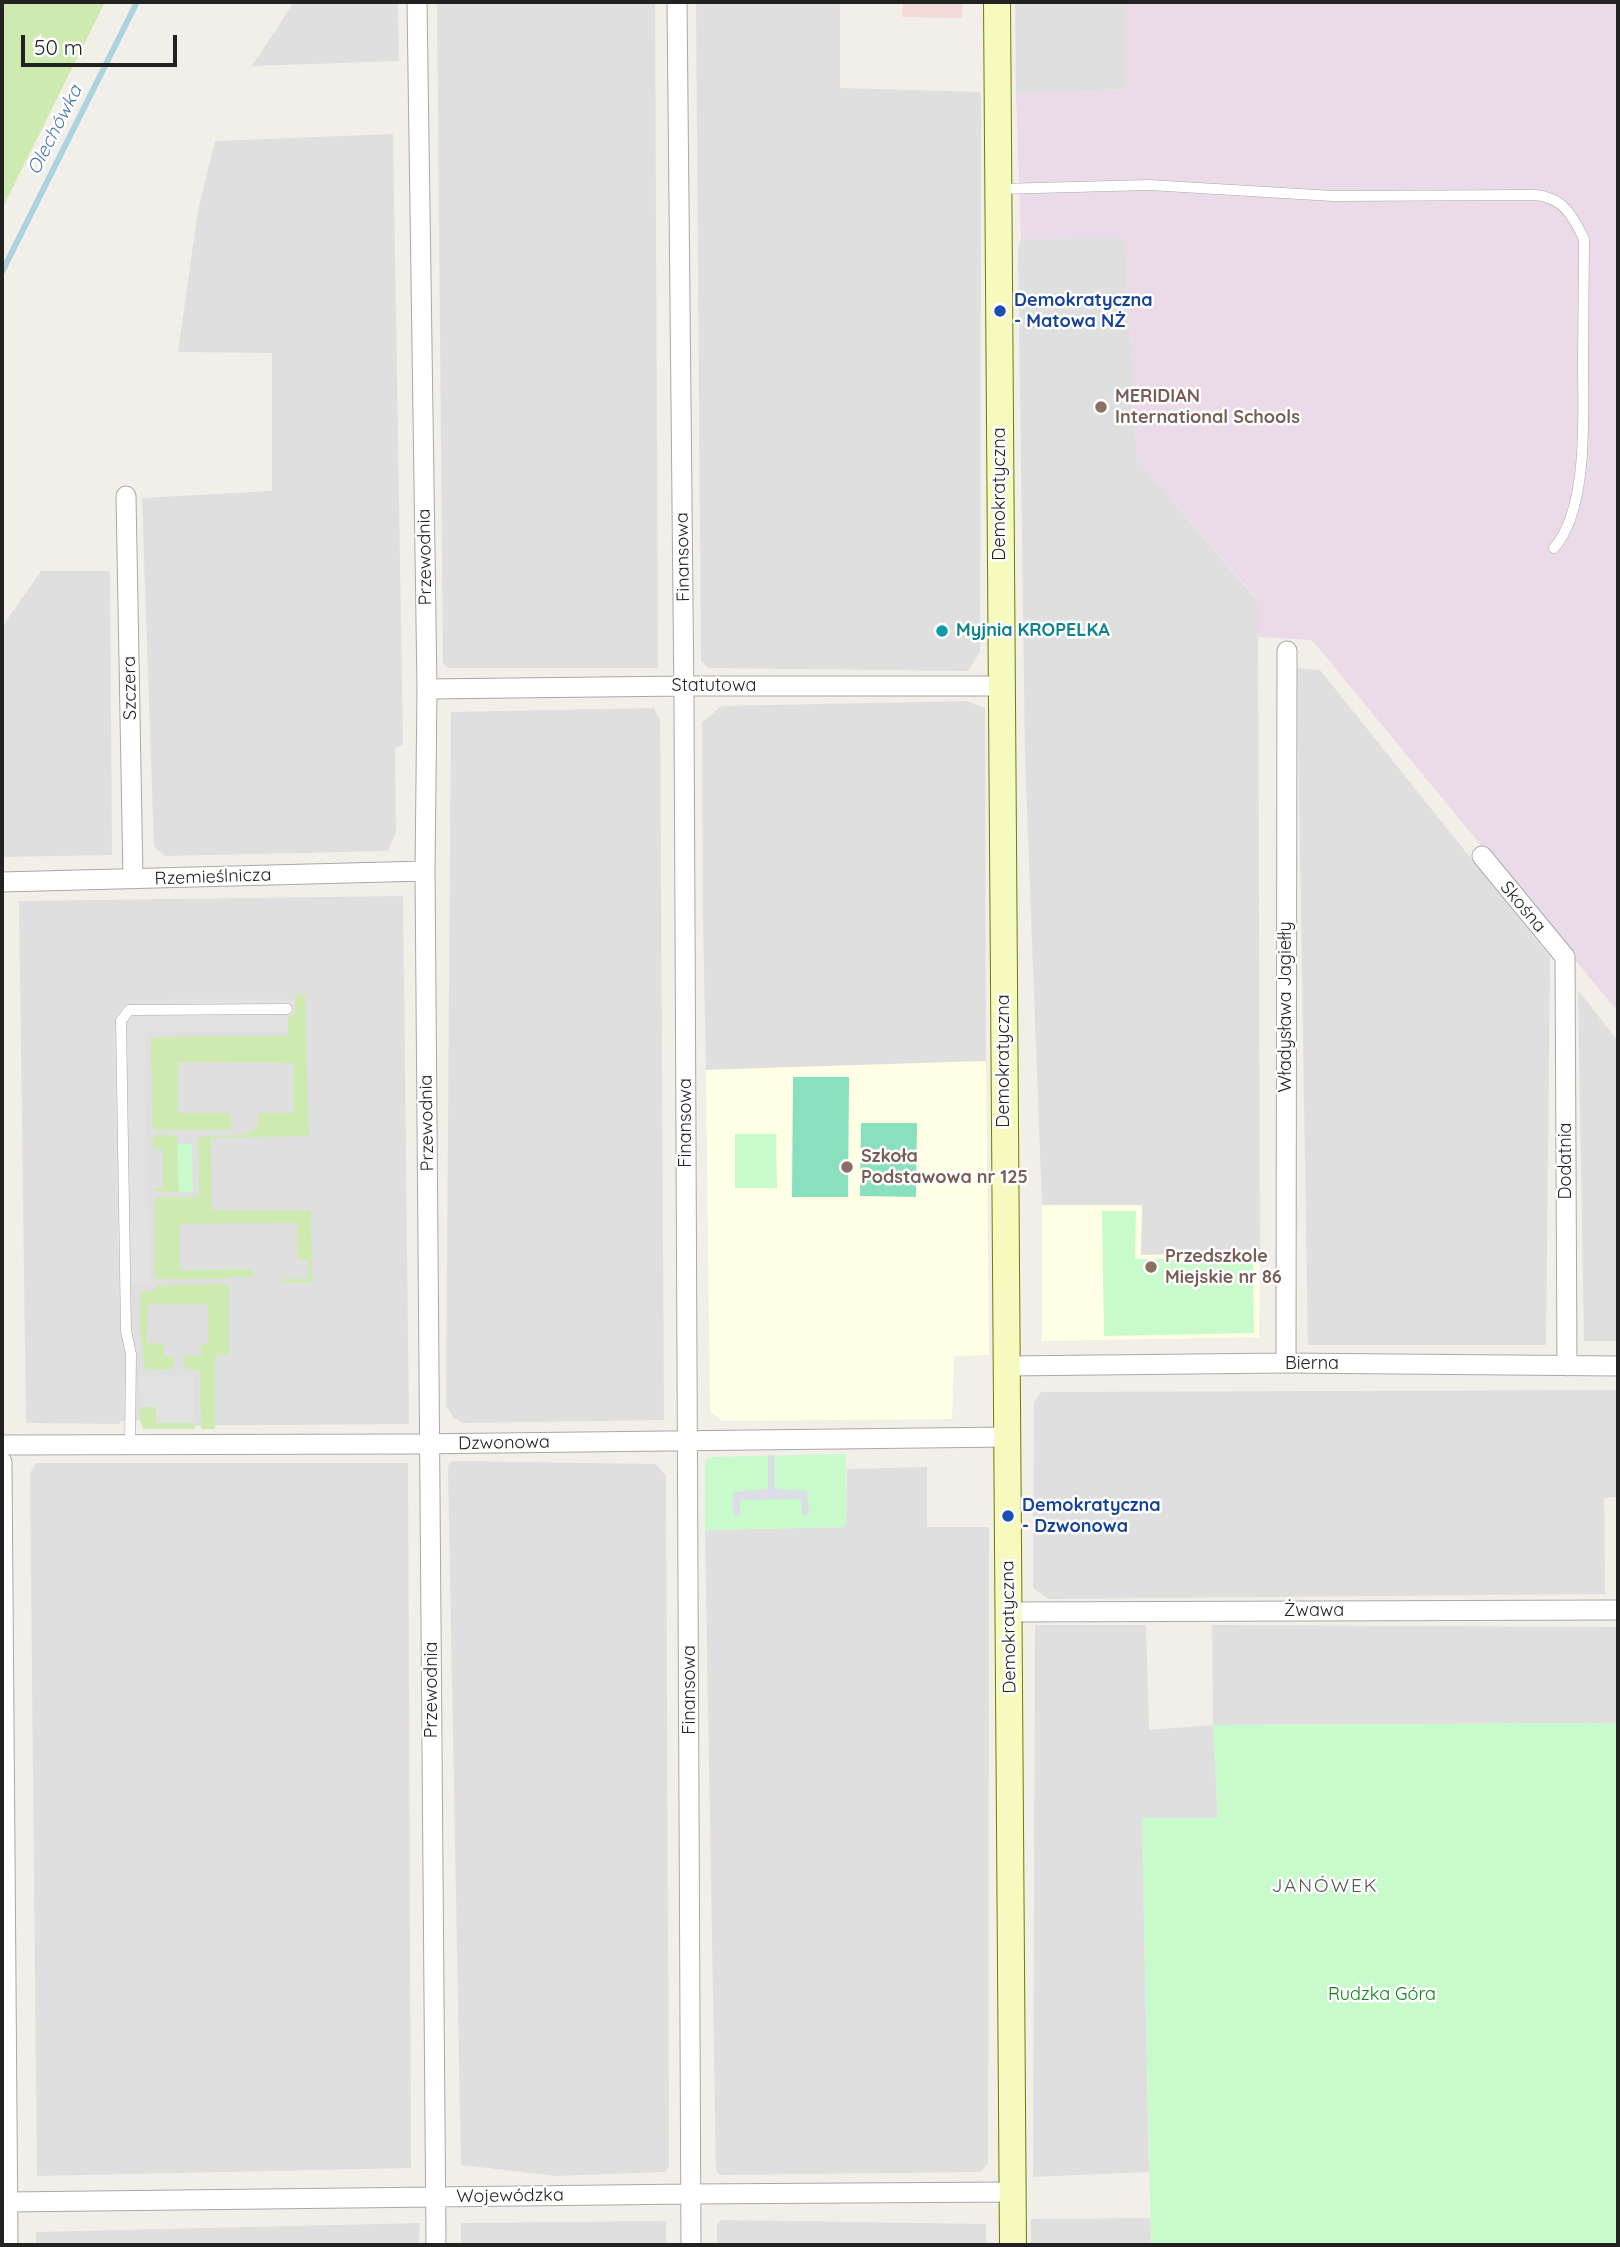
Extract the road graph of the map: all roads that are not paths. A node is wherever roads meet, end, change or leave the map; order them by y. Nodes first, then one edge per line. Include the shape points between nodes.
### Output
1 (417, 2) edge
2 (677, 2) edge
3 (997, 2) edge
4 (999, 190) junction
5 (126, 496) dead end
6 (1555, 548) dead end
7 (1287, 651) dead end
8 (684, 686) junction
9 (1002, 686) junction
10 (427, 689) junction
11 (1482, 856) dead end
12 (425, 871) junction
13 (133, 879) junction
14 (2, 882) edge
15 (1565, 957) joint
16 (287, 1009) dead end
17 (1286, 1363) junction
18 (1006, 1366) junction
19 (1567, 1366) junction
20 (1618, 1366) edge
21 (1007, 1437) junction
22 (689, 1442) junction
23 (431, 1444) junction
24 (2, 1445) edge
25 (130, 1445) junction
26 (2, 1462) edge
27 (1618, 1610) edge
28 (1010, 1612) junction
29 (1013, 2192) junction
30 (691, 2194) junction
31 (436, 2197) junction
32 (8, 2202) junction
33 (8, 2245) edge
34 (436, 2245) edge
35 (691, 2245) edge
36 (1013, 2245) edge

1 - 10 street, Przewodnia
2 - 8 street, Finansowa
3 - 4 street, Demokratyczna
4 - 6 lane via 1149,185 1333,196 1535,195 1566,206 1584,239 1582,455 1575,505
4 - 9 street, Demokratyczna
5 - 13 street, Szczera
7 - 17 street, Władysława Jagiełły
8 - 9 street, Statutowa
8 - 10 street, Statutowa
8 - 22 street, Finansowa
9 - 18 street, Demokratyczna
10 - 12 street, Przewodnia
11 - 15 street, Skośna
12 - 13 street, Rzemieślnicza
12 - 23 street, Przewodnia
13 - 14 street, Rzemieślnicza
15 - 19 street, Dodatnia
16 - 25 lane via 130,1010 121,1021
17 - 18 street, Bierna
17 - 19 street, Bierna
18 - 21 street, Demokratyczna
19 - 20 street, Bierna
21 - 22 street, Dzwonowa
21 - 28 street, Demokratyczna
22 - 23 street, Dzwonowa
22 - 30 street, Finansowa
23 - 25 street, Dzwonowa
23 - 31 street, Przewodnia
24 - 25 street, Dzwonowa
26 - 32 street
27 - 28 street, Żwawa
28 - 29 street, Demokratyczna
29 - 30 street, Wojewódzka
29 - 36 street, Demokratyczna
30 - 31 street, Wojewódzka
30 - 35 street, Finansowa
31 - 32 street, Wojewódzka
31 - 34 street, Przewodnia
32 - 33 street

